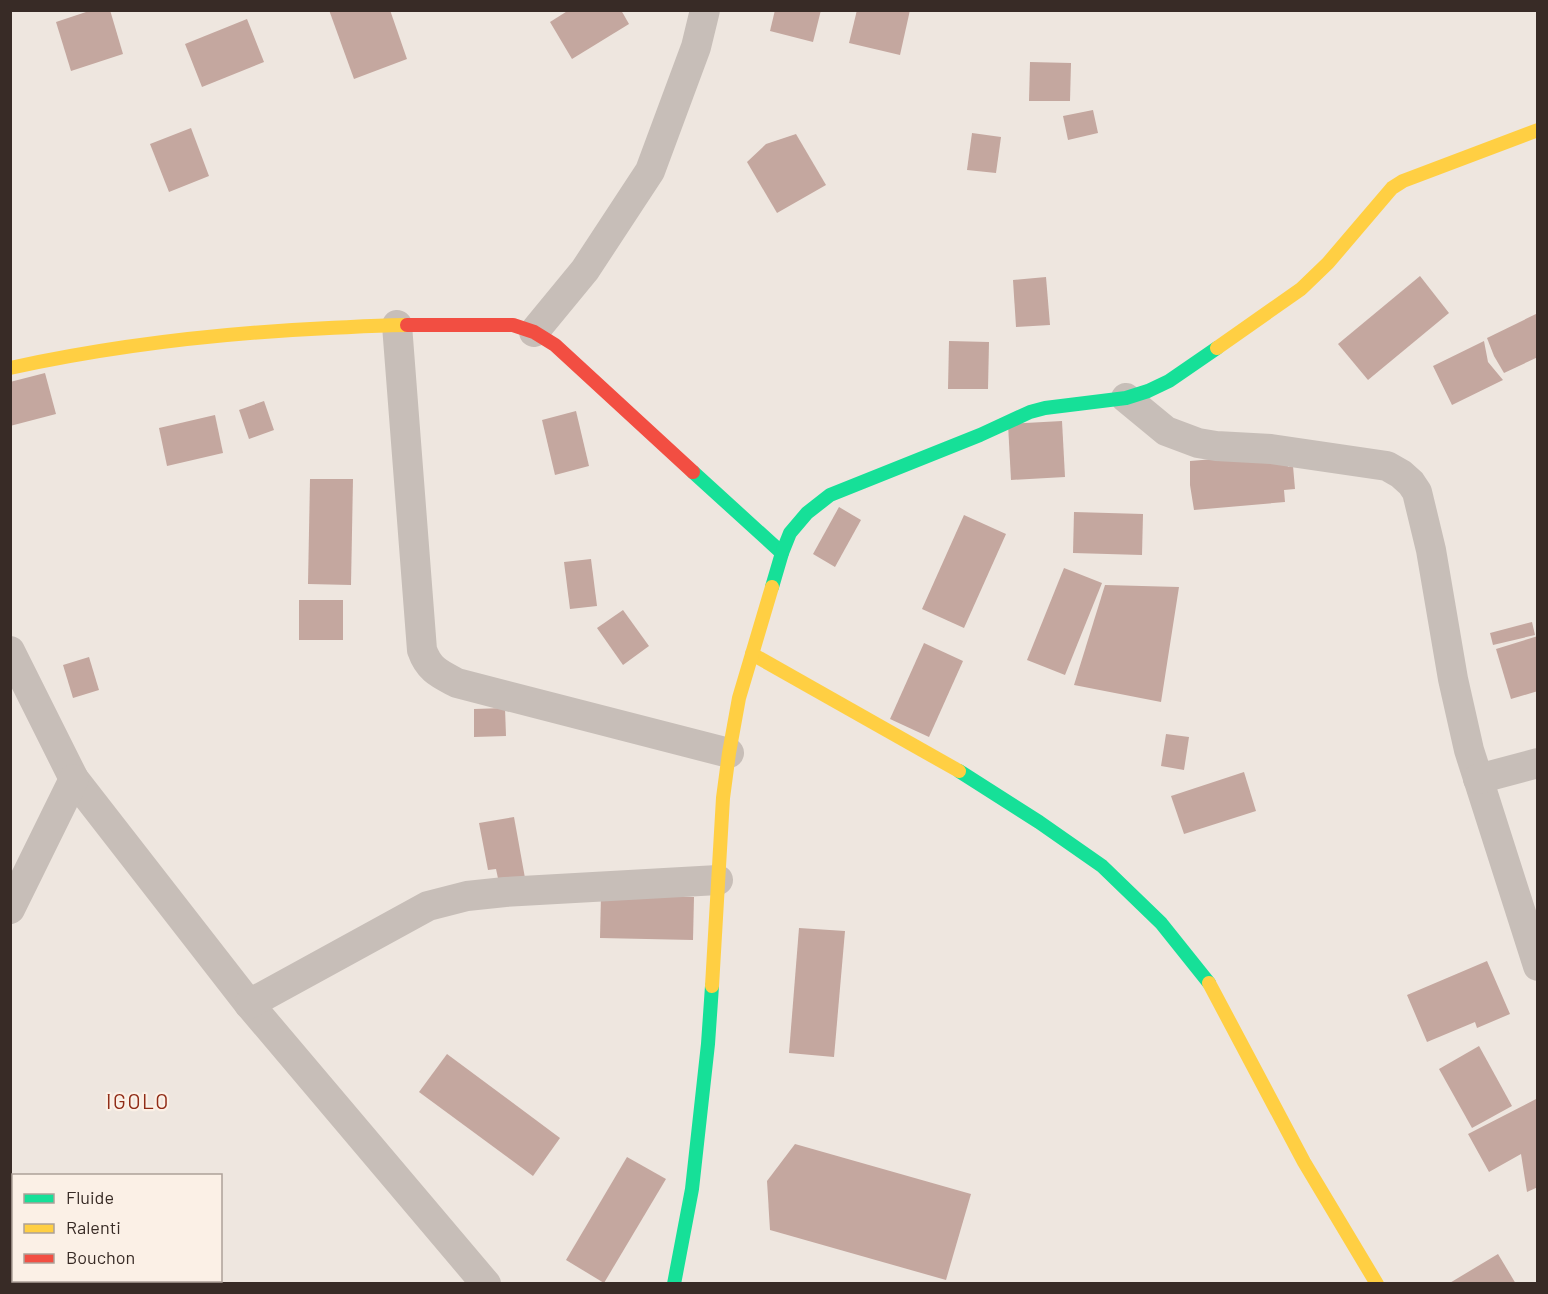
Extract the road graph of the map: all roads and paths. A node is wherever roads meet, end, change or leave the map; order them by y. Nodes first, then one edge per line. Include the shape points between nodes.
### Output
1 (705, 10) edge
2 (1538, 130) edge
3 (397, 325) junction
4 (534, 332) junction
5 (10, 368) edge
6 (1125, 398) junction
7 (783, 553) junction
8 (10, 651) edge
9 (752, 654) junction
10 (729, 753) junction
11 (1538, 764) edge
12 (74, 779) junction
13 (1478, 779) junction
14 (718, 880) junction
15 (10, 909) edge
16 (1538, 966) edge
17 (249, 1004) junction
18 (1373, 1282) edge
19 (486, 1284) edge
20 (674, 1284) edge

1 - 4 street via 696,47 650,171 585,270
2 - 6 street via 1392,188 1301,289 1169,381
3 - 4 street via 513,325
3 - 5 street via 260,331 153,343
3 - 10 street via 426,662 457,683
4 - 7 street via 555,345
6 - 7 street via 1030,412 830,495 790,533
6 - 13 street via 1166,431 1198,443 1387,466 1411,483 1417,492 1431,550 1453,679
7 - 9 street
8 - 12 street
9 - 10 street
9 - 18 street via 1040,822 1102,866 1161,923 1207,979
10 - 14 street
11 - 13 street
12 - 15 street
12 - 17 street
13 - 16 street
14 - 17 street via 505,892 466,896 428,906
14 - 20 street via 707,1055 692,1189
17 - 19 street

